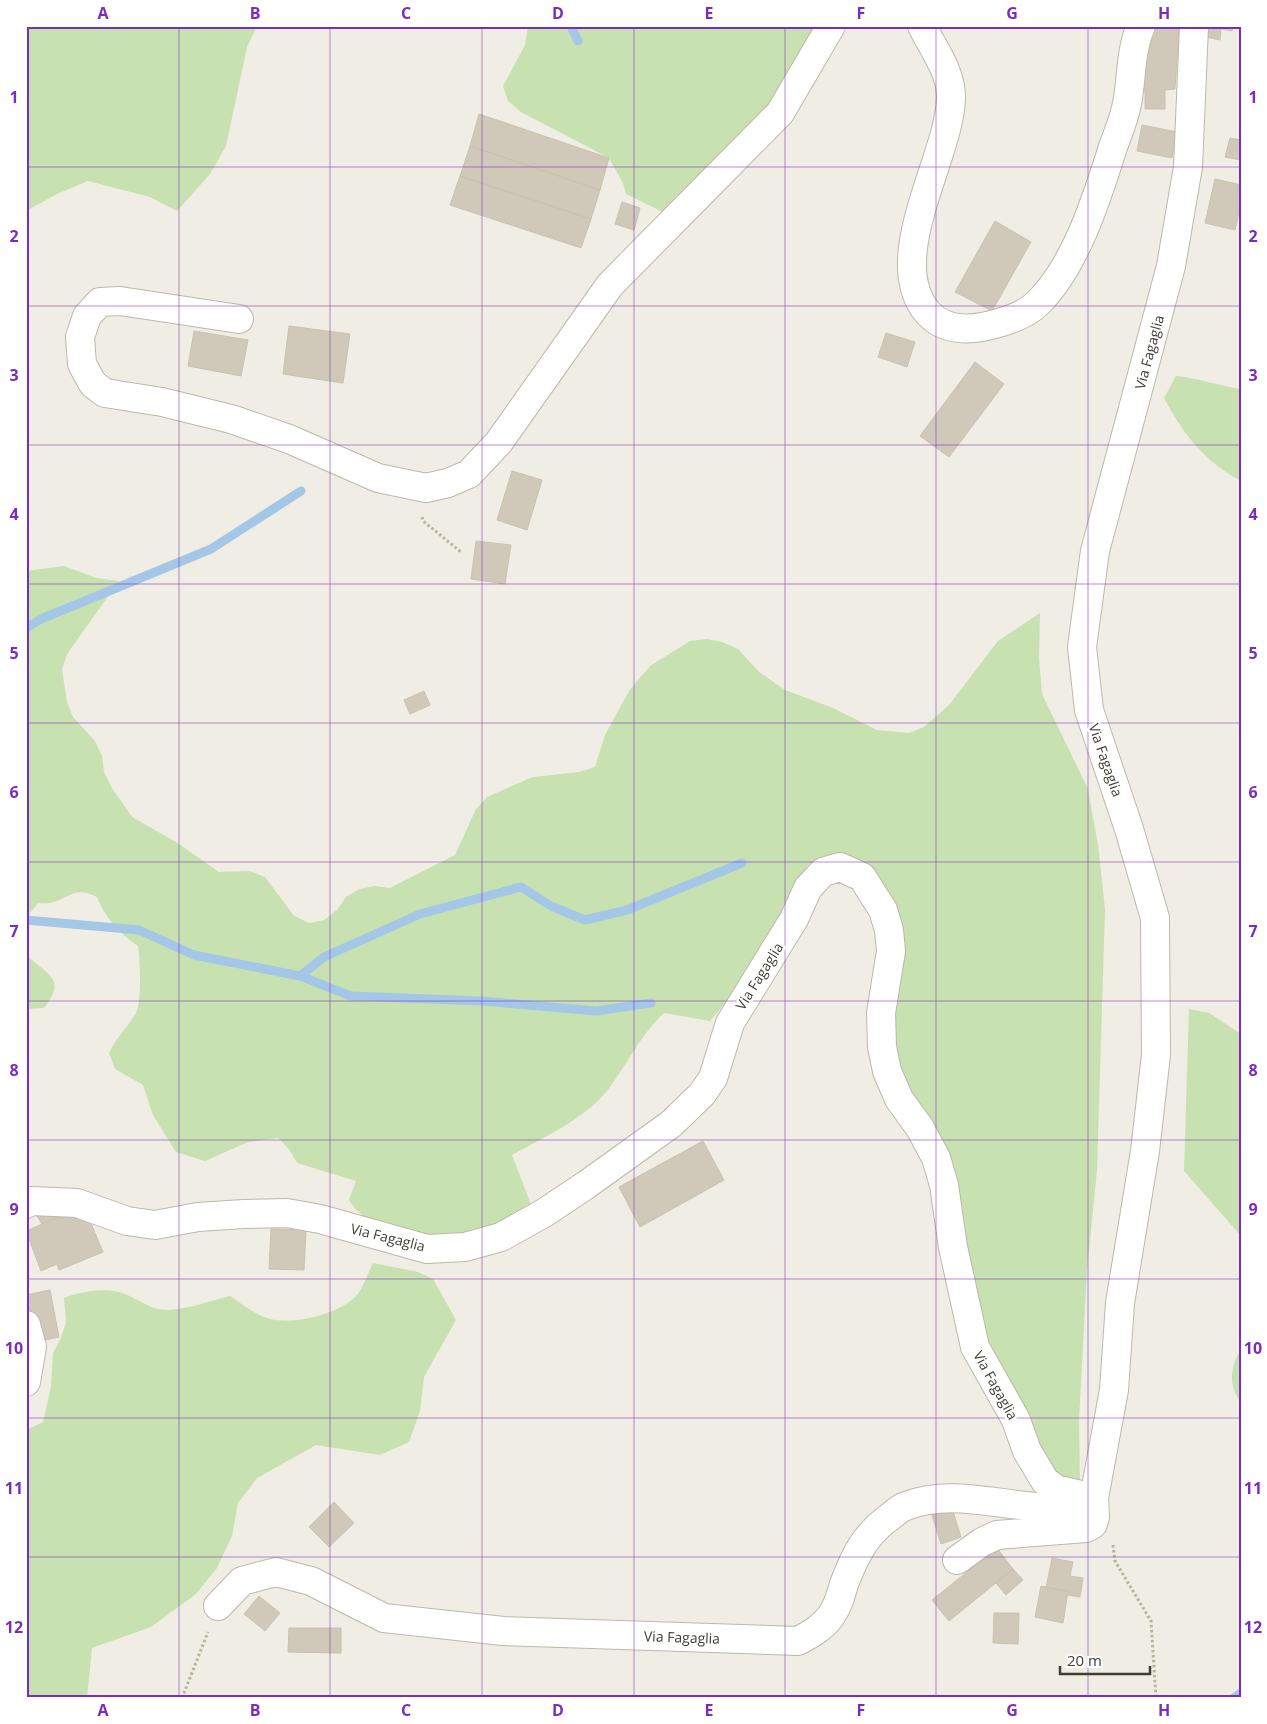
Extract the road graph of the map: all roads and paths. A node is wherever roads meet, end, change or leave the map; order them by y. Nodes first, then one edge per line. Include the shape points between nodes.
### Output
1 (831, 26) edge
2 (922, 26) edge
3 (1141, 26) edge
4 (1194, 26) edge
5 (239, 319) dead end
6 (407, 485) junction
7 (461, 552) dead end
8 (26, 1204) edge
9 (26, 1325) edge
10 (26, 1382) edge
11 (1095, 1508) junction
12 (957, 1560) dead end
13 (218, 1606) joint
14 (182, 1698) edge
15 (1156, 1698) edge

1 - 6 street via 780,113 610,285 480,464 469,474 448,483 426,488
2 - 3 street via 949,78 952,96 950,120 915,232 914,287 923,306 936,321 952,328 990,326 1019,316 1037,305 1052,288 1071,256 1099,191 1127,105 1133,52
4 - 11 street, Via Fagaglia via 1188,167 1172,266 1094,551 1082,647 1089,710 1156,918 1156,1055 1145,1151 1120,1303 1114,1390
5 - 6 street via 120,301 100,302 87,316 80,337 82,364 93,384 105,393 162,402 231,419 289,439 378,478
6 - 7 path via 423,521
8 - 11 street, Via Fagaglia via 31,1201 77,1203 127,1220 155,1225 198,1217 287,1213 427,1249 465,1247 501,1236 544,1213 594,1179 671,1124 702,1094 712,1078 730,1023 790,926 808,888 823,872 840,867 862,877 883,910 889,930 891,951 882,1013 882,1047 887,1071 900,1099 936,1158 975,1347 1016,1420 1027,1451 1044,1481
9 - 10 street via 32,1347
11 - 12 street via 1093,1524 1086,1528 997,1535
11 - 13 street, Via Fagaglia via 940,1497 904,1506 873,1529 854,1556 831,1616 816,1632 798,1641 502,1631 384,1618 311,1581 276,1572 242,1582
11 - 15 path via 1110,1528 1114,1561 1151,1621
13 - 14 path

